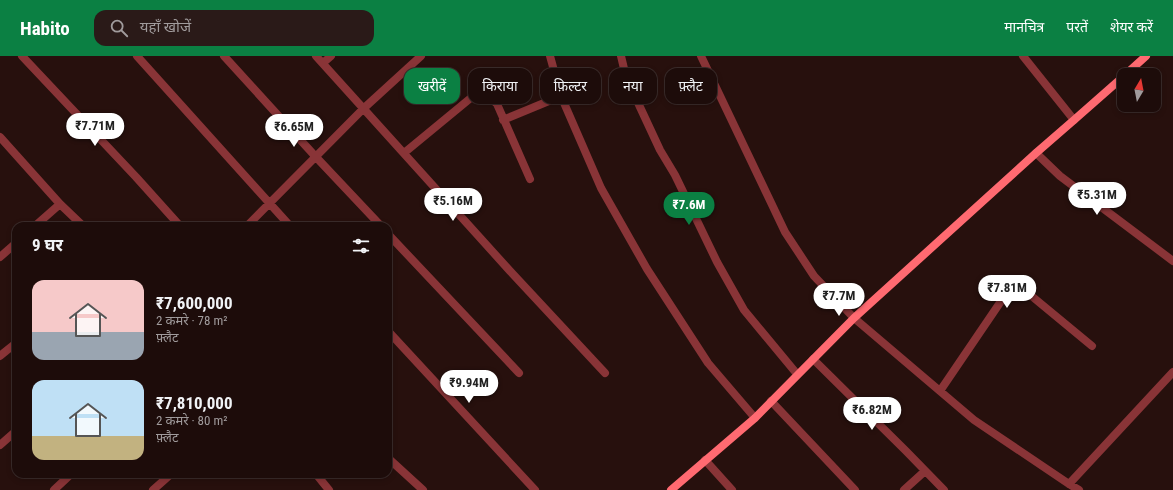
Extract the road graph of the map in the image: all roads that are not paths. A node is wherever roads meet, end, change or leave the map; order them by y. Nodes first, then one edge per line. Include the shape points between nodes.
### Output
1 (22, 56) edge
2 (137, 56) edge
3 (224, 56) edge
4 (316, 56) edge
5 (331, 56) edge
6 (421, 56) edge
7 (550, 56) edge
8 (621, 56) edge
9 (701, 56) edge
10 (1023, 56) edge
11 (1146, 56) edge
12 (323, 63) junction
13 (553, 68) edge
14 (1132, 68) edge
15 (1117, 81) edge
16 (542, 104) edge
17 (564, 104) edge
18 (363, 108) junction
19 (503, 120) junction
20 (1074, 120) junction
21 (0, 137) edge
22 (404, 153) junction
23 (1036, 153) junction
24 (315, 156) junction
25 (530, 179) dead end
26 (60, 204) junction
27 (270, 204) junction
28 (40, 222) edge
29 (78, 222) edge
30 (176, 222) edge
31 (251, 222) edge
32 (286, 222) edge
33 (377, 222) edge
34 (392, 238) edge
35 (12, 246) edge
36 (0, 257) edge
37 (1173, 261) edge
38 (854, 318) junction
39 (392, 335) edge
40 (12, 346) edge
41 (1092, 346) dead end
42 (0, 356) edge
43 (813, 359) junction
44 (1173, 372) edge
45 (519, 373) dead end
46 (605, 373) dead end
47 (798, 374) junction
48 (940, 391) junction
49 (771, 401) junction
50 (755, 418) junction
51 (12, 435) edge
52 (0, 446) edge
53 (705, 460) junction
54 (392, 462) edge
55 (925, 470) junction
56 (67, 478) edge
57 (166, 478) edge
58 (319, 478) edge
59 (1069, 484) junction
60 (54, 490) edge
61 (153, 490) edge
62 (329, 490) edge
63 (423, 490) edge
64 (535, 490) edge
65 (671, 490) edge
66 (732, 490) edge
67 (855, 490) edge
68 (904, 490) edge
69 (944, 490) edge
70 (1079, 490) edge

1 - 30 street
2 - 27 street
3 - 24 street
4 - 12 street
5 - 12 street
6 - 18 street
7 - 13 street
8 - 47 street via 626,77 660,150 676,176 717,262 744,310
9 - 38 street via 785,232 814,276
10 - 20 street
11 - 14 street
12 - 18 street
15 - 20 street
16 - 19 street
17 - 50 street via 601,188 647,268 708,363
18 - 22 street
18 - 24 street
19 - 22 street via 497,104 488,95 478,92
19 - 25 street
20 - 23 street
21 - 26 street
22 - 46 street
23 - 37 street via 1060,176
23 - 38 street
24 - 27 street
24 - 33 street
26 - 28 street
26 - 29 street
27 - 31 street
27 - 32 street
34 - 45 street
35 - 36 street
38 - 43 street
38 - 48 street
39 - 64 street
40 - 42 street
41 - 48 street via 1017,284 1012,285
43 - 47 street
43 - 55 street
44 - 59 street
47 - 49 street
48 - 59 street via 974,420
49 - 50 street
49 - 67 street
50 - 53 street
51 - 52 street
53 - 65 street
53 - 66 street
54 - 63 street
55 - 68 street
55 - 69 street
56 - 60 street
57 - 61 street
58 - 62 street
59 - 70 street

